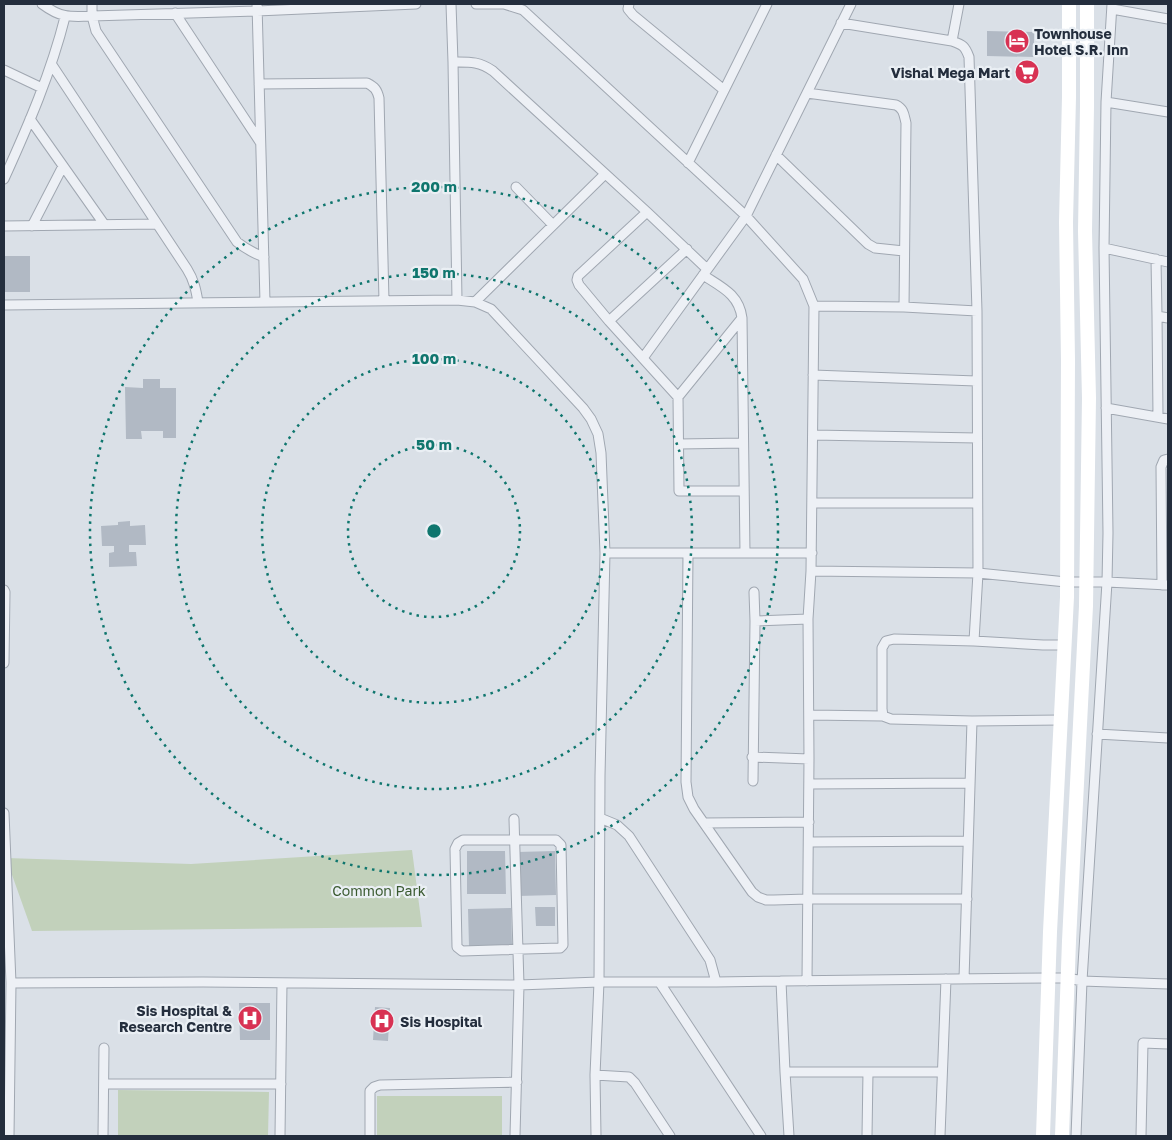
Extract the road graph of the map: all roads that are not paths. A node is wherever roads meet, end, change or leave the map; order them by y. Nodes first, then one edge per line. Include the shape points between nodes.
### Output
1 (92, 4) edge
2 (416, 4) edge
3 (450, 4) edge
4 (476, 4) edge
5 (628, 4) edge
6 (767, 4) edge
7 (850, 4) edge
8 (959, 4) edge
9 (1069, 4) edge
10 (1088, 4) edge
11 (45, 5) edge
12 (1112, 6) edge
13 (257, 7) edge
14 (525, 7) edge
15 (175, 13) junction
16 (92, 16) junction
17 (65, 17) junction
18 (1168, 19) edge
19 (841, 23) junction
20 (952, 41) junction
21 (453, 62) junction
22 (52, 65) junction
23 (4, 70) edge
24 (259, 84) junction
25 (42, 88) junction
26 (724, 90) junction
27 (807, 93) junction
28 (1106, 102) junction
29 (1168, 112) edge
30 (30, 119) junction
31 (261, 143) junction
32 (776, 155) junction
33 (688, 163) junction
34 (63, 166) junction
35 (605, 174) junction
36 (4, 179) edge
37 (516, 187) dead end
38 (647, 212) junction
39 (746, 216) junction
40 (104, 224) junction
41 (157, 224) junction
42 (553, 225) junction
43 (4, 226) edge
44 (32, 226) junction
45 (1104, 248) junction
46 (687, 249) junction
47 (904, 251) junction
48 (264, 257) junction
49 (1156, 259) junction
50 (1168, 262) edge
51 (705, 272) junction
52 (384, 300) junction
53 (457, 300) junction
54 (198, 302) junction
55 (265, 302) junction
56 (475, 302) junction
57 (4, 305) edge
58 (814, 306) junction
59 (904, 307) junction
60 (977, 311) junction
61 (1158, 316) junction
62 (742, 318) junction
63 (1168, 318) edge
64 (609, 321) junction
65 (643, 358) junction
66 (813, 375) junction
67 (976, 382) junction
68 (678, 397) junction
69 (1106, 408) junction
70 (1158, 417) junction
71 (1168, 419) edge
72 (813, 435) junction
73 (977, 438) junction
74 (744, 443) junction
75 (679, 444) junction
76 (1168, 459) edge
77 (744, 491) junction
78 (812, 503) junction
79 (977, 503) junction
80 (605, 553) junction
81 (688, 553) junction
82 (745, 553) junction
83 (812, 553) junction
84 (1165, 553) edge
85 (811, 571) junction
86 (978, 573) junction
87 (1066, 582) junction
88 (1086, 582) junction
89 (1107, 582) junction
90 (1165, 585) edge
91 (4, 590) edge
92 (754, 592) dead end
93 (808, 619) junction
94 (755, 621) junction
95 (974, 641) junction
96 (1065, 645) junction
97 (4, 663) edge
98 (809, 715) junction
99 (883, 716) junction
100 (1061, 720) junction
101 (972, 721) junction
102 (1097, 734) junction
103 (1168, 738) edge
104 (752, 757) junction
105 (810, 759) junction
106 (753, 781) dead end
107 (970, 783) junction
108 (809, 784) junction
109 (4, 813) edge
110 (600, 818) junction
111 (514, 819) dead end
112 (809, 822) junction
113 (704, 823) junction
114 (515, 840) junction
115 (968, 841) junction
116 (809, 842) junction
117 (808, 899) junction
118 (967, 899) junction
119 (518, 949) junction
120 (7, 966) edge
121 (1048, 978) junction
122 (946, 979) junction
123 (964, 979) junction
124 (1075, 979) junction
125 (807, 980) junction
126 (781, 981) junction
127 (282, 982) junction
128 (599, 982) junction
129 (716, 982) junction
130 (11, 983) junction
131 (660, 983) junction
132 (1168, 984) edge
133 (518, 986) junction
134 (7, 997) edge
135 (1168, 1044) edge
136 (104, 1048) dead end
137 (785, 1072) junction
138 (868, 1072) junction
139 (942, 1072) junction
140 (595, 1074) junction
141 (516, 1082) junction
142 (104, 1084) junction
143 (281, 1084) junction
144 (9, 1136) edge
145 (103, 1136) edge
146 (280, 1136) edge
147 (370, 1136) edge
148 (515, 1136) edge
149 (596, 1136) edge
150 (670, 1136) edge
151 (761, 1136) edge
152 (788, 1136) edge
153 (867, 1136) edge
154 (940, 1136) edge
155 (1043, 1136) edge
156 (1062, 1136) edge
157 (1076, 1136) edge
158 (1141, 1136) edge

1 - 16 street
2 - 13 street
3 - 21 street
4 - 14 street
5 - 26 street via 633,16
6 - 26 street
7 - 19 street
8 - 20 street
9 - 87 street
10 - 88 street
11 - 17 street
12 - 18 street
12 - 28 street
13 - 15 street
13 - 24 street
14 - 33 street
15 - 16 street
15 - 31 street
16 - 17 street
16 - 48 street via 104,44 237,242
17 - 22 street
19 - 20 street
19 - 27 street
20 - 60 street via 962,44 969,57
21 - 35 street via 475,62 487,66
21 - 53 street
22 - 25 street
22 - 41 street
23 - 25 street
24 - 31 street
24 - 52 street via 367,84 376,90
25 - 30 street
26 - 33 street
27 - 32 street
27 - 47 street via 901,108 906,122
28 - 29 street
28 - 45 street
30 - 34 street
30 - 36 street
31 - 48 street
32 - 39 street
32 - 47 street via 868,244 875,248
33 - 39 street
34 - 40 street
34 - 44 street
35 - 38 street
35 - 42 street
37 - 42 street
38 - 46 street
38 - 64 street via 578,276 579,285
39 - 51 street
39 - 58 street via 803,279
40 - 41 street
40 - 44 street
41 - 54 street via 193,280
42 - 56 street
43 - 44 street
45 - 49 street
45 - 69 street
46 - 51 street
46 - 64 street
47 - 59 street
48 - 55 street
49 - 50 street
49 - 61 street
51 - 62 street via 738,302
51 - 65 street
52 - 53 street
52 - 55 street
53 - 56 street
54 - 55 street
54 - 57 street
56 - 80 street via 491,309 591,419 601,452
58 - 59 street
58 - 66 street
59 - 60 street
60 - 67 street
61 - 63 street
61 - 70 street
62 - 68 street
62 - 74 street
64 - 65 street
65 - 68 street
66 - 67 street
66 - 72 street
67 - 73 street
68 - 75 street
69 - 70 street
69 - 89 street
70 - 71 street
72 - 73 street
72 - 78 street
73 - 79 street
74 - 75 street
74 - 77 street
75 - 77 street via 679,492
76 - 84 street via 1161,467
77 - 82 street
78 - 79 street
78 - 83 street
79 - 86 street
80 - 81 street
80 - 110 street
81 - 82 street
81 - 113 street via 686,782 688,797
82 - 83 street
83 - 85 street
84 - 90 street
85 - 86 street
85 - 93 street
86 - 87 street
86 - 95 street
87 - 88 street
87 - 96 street
88 - 89 street
88 - 124 street
89 - 90 street
89 - 102 street
91 - 97 street
92 - 94 street
93 - 94 street
93 - 98 street
94 - 104 street
95 - 96 street
95 - 99 street via 886,641 882,648
96 - 100 street
98 - 99 street
98 - 105 street
99 - 101 street
100 - 101 street
100 - 121 street
101 - 107 street
102 - 103 street
102 - 124 street
104 - 105 street
104 - 106 street
105 - 108 street
107 - 108 street
107 - 115 street
108 - 112 street
109 - 120 street
110 - 128 street
110 - 129 street via 617,824 630,836 710,960
111 - 114 street
112 - 113 street
112 - 116 street
113 - 117 street via 758,897 766,900
114 - 119 street
114 - 119 street via 556,840 561,845 564,941 560,948
114 - 119 street via 463,840 458,843 455,849 456,940 457,947 462,950
115 - 116 street
115 - 118 street
116 - 117 street
117 - 118 street
117 - 125 street
118 - 123 street
119 - 133 street
120 - 130 street
121 - 123 street
121 - 124 street
121 - 155 street
122 - 123 street
122 - 125 street
122 - 139 street
124 - 132 street
124 - 156 street
124 - 157 street
125 - 126 street
126 - 129 street
126 - 137 street
127 - 130 street
127 - 133 street
127 - 143 street
128 - 131 street
128 - 133 street
128 - 140 street
129 - 131 street
130 - 134 street
131 - 151 street
133 - 141 street
134 - 144 street
135 - 158 street via 1143,1043
136 - 142 street
137 - 138 street
137 - 152 street
138 - 139 street
138 - 153 street
139 - 154 street
140 - 149 street
140 - 150 street via 629,1077
141 - 147 street via 374,1087 370,1091
141 - 148 street
142 - 143 street
142 - 145 street
143 - 146 street

